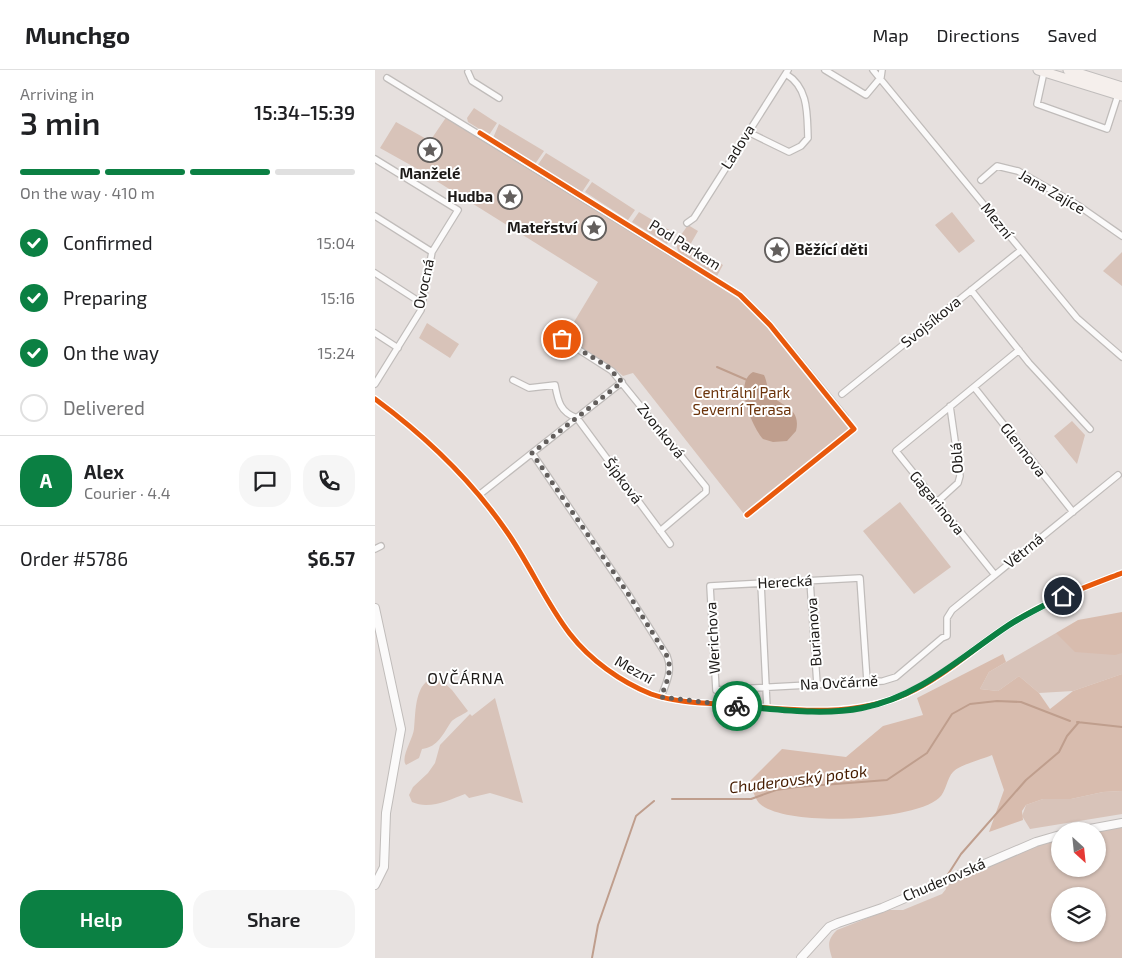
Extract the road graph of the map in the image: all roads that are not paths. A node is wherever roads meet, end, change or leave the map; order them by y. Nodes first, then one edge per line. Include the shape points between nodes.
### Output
1 (825, 70) edge
2 (873, 70) edge
3 (882, 70) edge
4 (1068, 70) edge
5 (1041, 71) edge
6 (468, 72) dead end
7 (787, 72) edge
8 (881, 77) junction
9 (387, 78) dead end
10 (1121, 93) edge
11 (499, 98) dead end
12 (748, 132) junction
13 (375, 159) edge
14 (981, 180) dead end
15 (375, 216) edge
16 (687, 223) dead end
17 (1122, 236) edge
18 (1021, 250) junction
19 (432, 252) junction
20 (375, 273) edge
21 (971, 290) junction
22 (423, 304) junction
23 (375, 333) edge
24 (562, 339) dead end
25 (398, 348) junction
26 (1019, 350) junction
27 (1122, 357) edge
28 (513, 380) dead end
29 (622, 382) junction
30 (375, 384) edge
31 (974, 387) junction
32 (842, 394) dead end
33 (375, 399) edge
34 (950, 406) junction
35 (845, 417) dead end
36 (577, 418) junction
37 (1090, 429) dead end
38 (532, 453) junction
39 (1118, 475) dead end
40 (479, 495) junction
41 (937, 502) junction
42 (1073, 512) junction
43 (660, 531) junction
44 (670, 544) dead end
45 (1122, 573) edge
46 (995, 575) junction
47 (810, 581) junction
48 (761, 584) junction
49 (710, 586) joint
50 (375, 608) edge
51 (947, 636) joint
52 (867, 681) junction
53 (817, 684) junction
54 (767, 688) junction
55 (716, 690) joint
56 (661, 697) junction
57 (767, 708) junction
58 (1122, 823) edge
59 (1106, 826) edge
60 (1051, 838) edge
61 (375, 885) edge
62 (801, 958) edge

1 - 8 street via 866,96
2 - 8 street, Mezní
3 - 8 street
4 - 10 main road
5 - 10 main road
5 - 10 street via 1037,104 1107,129
6 - 11 street via 472,81
7 - 12 street, Ladova
7 - 12 street via 803,91 808,138 789,152
8 - 18 street, Mezní
9 - 35 street, Pod Parkem via 740,295 770,325
12 - 16 street, Ladova via 694,218
13 - 19 street, Ovocná via 458,210
14 - 17 street, Jana Zajíce via 997,166 1018,171 1079,206
15 - 19 street
18 - 21 street, Svojsíkova
18 - 27 street, Mezní via 1077,318
19 - 22 street, Ovocná
20 - 22 street
21 - 26 street
21 - 32 street, Svojsíkova
22 - 25 street, Ovocná
23 - 25 street
24 - 29 street, Zvonková via 607,366
25 - 30 street, Ovocná
26 - 31 street
26 - 37 street
28 - 36 street, Šípková via 527,387 555,385 559,405 567,414
29 - 36 street
29 - 43 street, Zvonková via 706,487 706,492
31 - 34 street
31 - 42 street, Glennova
33 - 40 street, Mezní via 430,444
34 - 41 street, Oblá via 960,476 958,483
34 - 41 street, Gagarinova via 896,451
36 - 38 street
36 - 43 street, Šípková
38 - 40 street
38 - 56 street via 667,656 670,672
39 - 42 street, Větrná
40 - 56 street, Mezní via 507,531 577,643 629,684
41 - 46 street, Gagarinova
42 - 46 street, Větrná
43 - 44 street, Šípková
45 - 57 street, Mezní via 1038,608 928,682 887,702 837,711
46 - 51 street, Větrná via 952,610 947,618
47 - 48 street, Herecká
47 - 52 street, Herecká via 860,578
47 - 53 street, Burianova
48 - 49 street, Herecká
48 - 54 street
49 - 55 street, Werichova
50 - 61 street via 401,729 386,813 383,867
51 - 52 street, Na Ovčárně via 896,677
52 - 53 street, Na Ovčárně
53 - 54 street, Na Ovčárně
54 - 55 street, Na Ovčárně
54 - 57 street
56 - 57 street, Mezní
58 - 59 street
60 - 62 street, Chuderovská via 829,927

